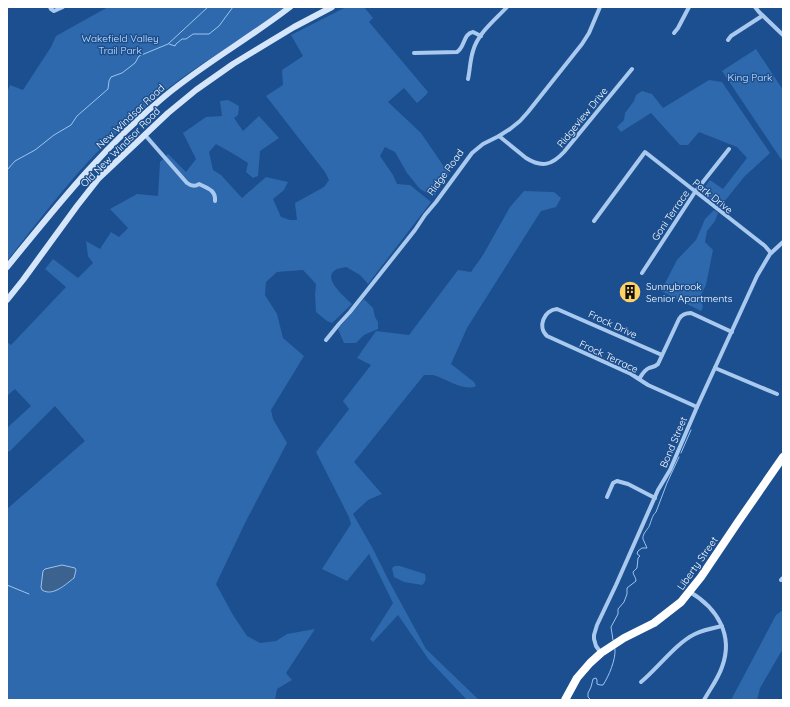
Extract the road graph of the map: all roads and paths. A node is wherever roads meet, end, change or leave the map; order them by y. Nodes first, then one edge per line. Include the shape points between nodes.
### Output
1 (50, 7) edge
2 (63, 7) edge
3 (290, 7) edge
4 (332, 7) edge
5 (507, 7) edge
6 (600, 7) edge
7 (689, 7) edge
8 (755, 7) edge
9 (762, 16) junction
10 (674, 33) dead end
11 (783, 35) edge
12 (481, 36) junction
13 (728, 40) dead end
14 (414, 53) dead end
15 (632, 68) dead end
16 (468, 79) dead end
17 (144, 135) junction
18 (499, 136) junction
19 (729, 150) dead end
20 (695, 192) junction
21 (214, 200) dead end
22 (594, 221) dead end
23 (783, 242) edge
24 (771, 253) junction
25 (7, 267) edge
26 (642, 272) dead end
27 (7, 300) edge
28 (557, 309) joint
29 (732, 332) junction
30 (326, 340) dead end
31 (662, 355) junction
32 (715, 368) junction
33 (639, 379) junction
34 (777, 394) dead end
35 (697, 407) junction
36 (783, 457) edge
37 (607, 497) dead end
38 (655, 498) junction
39 (690, 592) junction
40 (722, 626) junction
41 (601, 653) junction
42 (642, 682) dead end
43 (565, 700) edge
44 (704, 700) edge

1 - 2 street via 54,11
3 - 25 street, New Windsor Road via 192,74 149,110 104,152
4 - 17 street, Old New Windsor Road via 294,27 215,76 189,95
5 - 12 street
6 - 18 street, Ridge Road via 586,38 570,61 523,118
7 - 10 street
8 - 9 street
9 - 11 street
9 - 13 street
12 - 14 street via 470,32 457,52
12 - 16 street via 472,52
15 - 18 street, Ridgeview Drive via 553,162 538,164 530,161
17 - 21 street via 187,183 192,186 199,184 212,190
17 - 27 street, Old New Windsor Road via 84,196
18 - 30 street, Ridge Road via 472,153 415,230
19 - 20 street, Goni Terrace
20 - 22 street, Park Drive via 645,152
20 - 24 street, Park Drive
20 - 26 street, Goni Terrace
23 - 24 street, Bond Street
24 - 29 street, Bond Street
28 - 31 street, Frock Drive
28 - 33 street, Frock Terrace via 550,310 546,315 542,327 545,334
29 - 31 street via 694,314 686,313 679,319
29 - 32 street, Bond Street
31 - 33 street via 657,365 647,370
32 - 34 street
32 - 35 street, Bond Street
33 - 35 street, Frock Terrace
35 - 38 street, Bond Street
36 - 39 highway, Liberty Street
37 - 38 street via 613,483 616,482 628,484
38 - 41 street, Bond Street via 594,634 594,642
39 - 40 street via 710,607
39 - 41 highway, Liberty Street via 654,623
40 - 42 street via 687,638
40 - 44 street via 726,648 724,662
41 - 43 highway via 577,678

